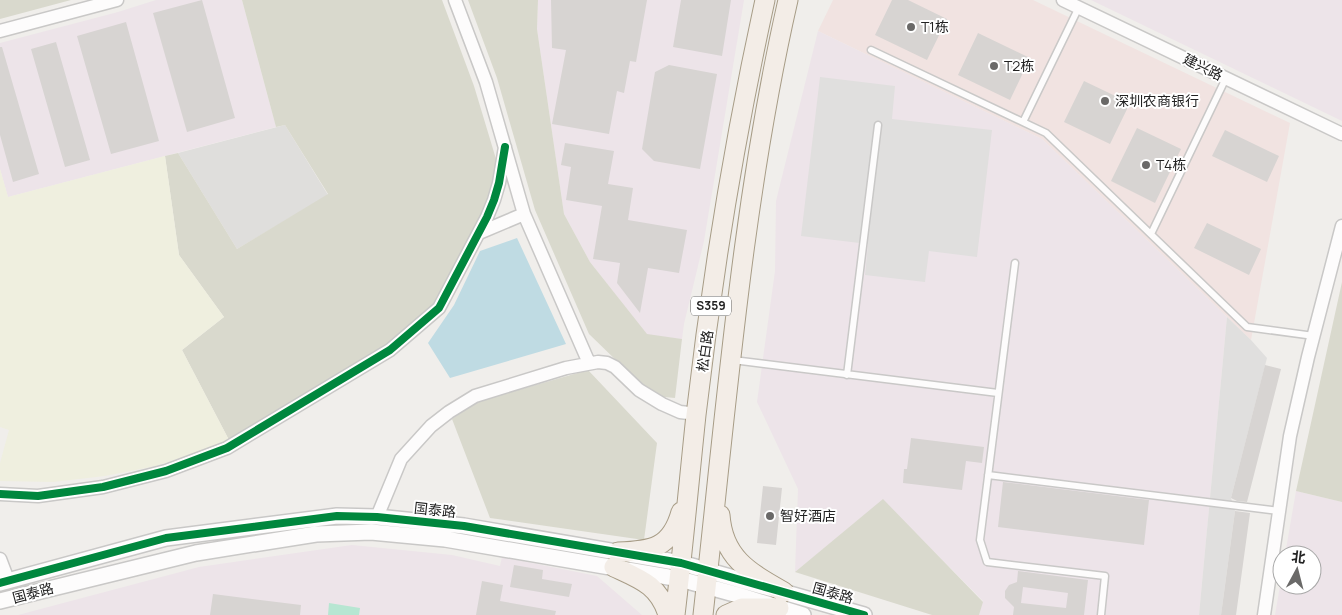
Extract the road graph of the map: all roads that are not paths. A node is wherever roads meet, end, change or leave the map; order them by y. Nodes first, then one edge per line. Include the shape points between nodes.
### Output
1 (117, 0) edge
2 (455, 0) edge
3 (765, 0) edge
4 (788, 0) edge
5 (1063, 0) edge
6 (1079, 7) junction
7 (0, 31) edge
8 (871, 50) dead end
9 (1226, 78) junction
10 (1023, 122) junction
11 (878, 125) dead end
12 (1342, 134) edge
13 (505, 147) junction
14 (524, 214) junction
15 (1342, 226) edge
16 (479, 233) junction
17 (1151, 234) junction
18 (1015, 263) dead end
19 (1314, 336) junction
20 (731, 360) junction
21 (589, 363) junction
22 (847, 375) junction
23 (998, 393) junction
24 (696, 414) junction
25 (691, 472) junction
26 (988, 475) junction
27 (718, 486) junction
28 (0, 494) edge
29 (1279, 510) junction
30 (377, 517) junction
31 (0, 559) edge
32 (616, 560) junction
33 (681, 571) junction
34 (707, 578) junction
35 (4, 582) edge
36 (782, 600) junction
37 (0, 601) edge
38 (668, 615) edge
39 (675, 615) edge
40 (703, 615) edge
41 (726, 615) edge
42 (803, 615) edge
43 (864, 615) edge
44 (1101, 615) edge
45 (1264, 615) edge

1 - 7 street
2 - 13 street via 486,82
3 - 24 main road, 松白路 / S359 via 738,136
4 - 20 main road, 松白路 / S359 via 758,151
5 - 6 street, 建兴路
6 - 9 street, 建兴路
6 - 10 lane
8 - 10 lane
9 - 12 street, 建兴路
9 - 17 lane
10 - 17 lane via 1046,134
11 - 22 lane
13 - 14 street
13 - 16 street via 497,192
14 - 16 street
14 - 21 street
15 - 19 street
16 - 28 street via 439,308 390,350 227,448 166,471 103,487 38,496
17 - 19 lane via 1247,326
18 - 23 lane
19 - 29 street via 1290,436
20 - 22 lane
20 - 27 main road, 松白路 / S359
21 - 24 street via 607,363 647,396 680,412
21 - 30 street via 475,396 449,412 431,426 401,459
22 - 23 lane
23 - 26 lane
24 - 25 main road, 松白路 / S359
25 - 32 main road via 679,520 668,538 659,546
25 - 33 main road, 松白路 / S359
26 - 29 lane
26 - 44 lane via 980,540 987,562 1105,576
27 - 34 main road, 松白路 / S359
27 - 36 main road via 720,523 731,552 746,570
29 - 45 street
30 - 32 street, 国泰路 via 464,526
30 - 35 street, 国泰路 via 336,516 166,538
31 - 35 street
32 - 33 street, 国泰路
32 - 37 street, 国泰路 via 371,532 316,534 196,553
32 - 38 main road via 651,586
33 - 34 street, 国泰路
33 - 39 main road, 松白路 / S359
34 - 36 street, 国泰路
34 - 40 main road, 松白路 / S359
36 - 41 main road via 742,608
36 - 42 street, 国泰路
36 - 43 street, 国泰路

